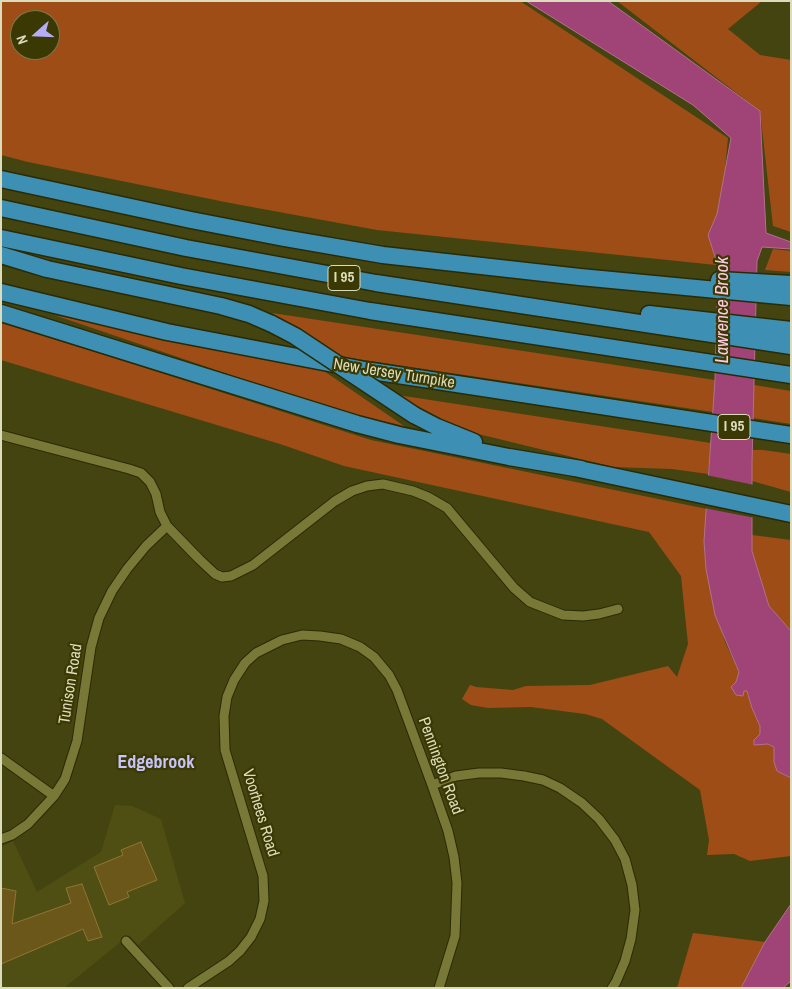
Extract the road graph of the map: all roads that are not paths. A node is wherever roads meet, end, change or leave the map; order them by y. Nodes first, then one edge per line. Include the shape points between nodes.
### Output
1 (1, 179) edge
2 (1, 208) edge
3 (1, 238) edge
4 (1, 255) edge
5 (787, 290) edge
6 (1, 292) edge
7 (1, 313) edge
8 (786, 338) edge
9 (786, 374) edge
10 (785, 434) edge
11 (1, 435) edge
12 (581, 469) junction
13 (787, 513) edge
14 (167, 526) junction
15 (618, 608) dead end
16 (282, 640) joint
17 (1, 758) edge
18 (432, 785) junction
19 (54, 796) junction
20 (1, 839) edge
21 (126, 941) dead end
22 (169, 988) edge
23 (188, 988) edge
24 (439, 988) edge
25 (612, 988) edge

1 - 5 highway, I 95 via 98,201 383,255 580,278
2 - 8 highway, I 95 via 376,283 602,318 690,324
3 - 9 highway, I 95 via 370,311
4 - 12 highway, bridge via 47,269 249,314 295,336 437,427 487,446
6 - 10 highway, New Jersey Turnpike / I 95 via 264,352
7 - 12 highway via 357,424 399,435
11 - 14 street via 141,473 156,494
12 - 13 highway
14 - 15 street via 215,574 231,576 253,565 346,494 383,484 413,491 447,508 514,588 530,602 563,615 599,614
14 - 19 street, Tunison Road via 127,569 99,618 90,647 77,741 65,779
16 - 18 street, Pennington Road via 302,636 341,639 374,657 397,690
16 - 23 street, Voorhees Road via 256,653 245,663 226,697 224,716 226,750 263,876 262,910 251,937 240,951
17 - 19 street
18 - 24 street, Pennington Road via 448,831 457,883 455,936
18 - 25 street via 479,772 524,776 560,788 599,819 625,859 635,910 625,961
19 - 20 street, Tunison Road via 28,824
21 - 22 street

